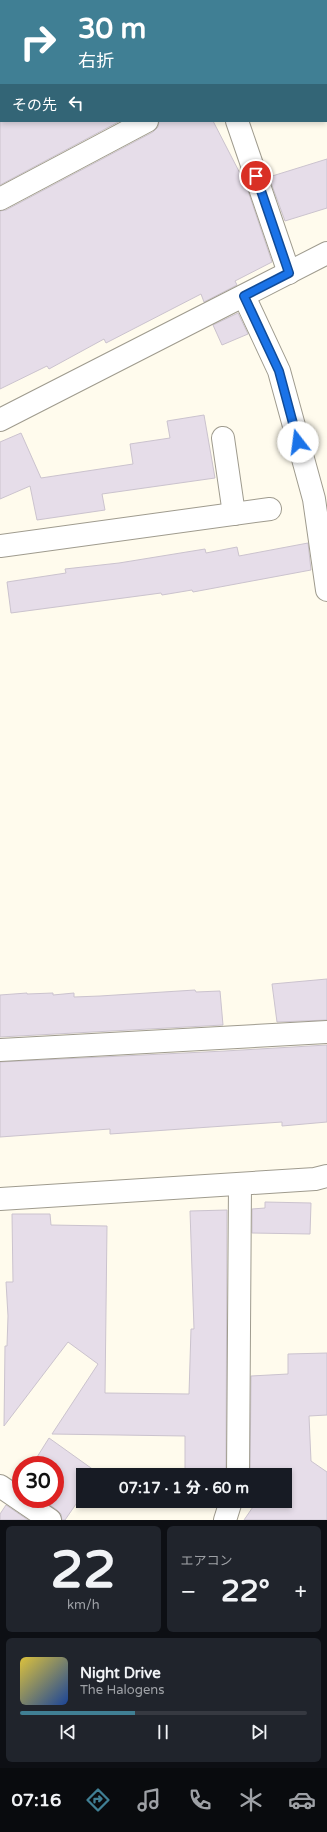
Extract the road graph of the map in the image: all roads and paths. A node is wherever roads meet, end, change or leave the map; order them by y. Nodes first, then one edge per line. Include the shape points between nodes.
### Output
1 (145, 122) edge
2 (237, 122) edge
3 (0, 199) edge
4 (327, 253) edge
5 (289, 273) junction
6 (244, 296) junction
7 (0, 420) edge
8 (223, 438) dead end
9 (270, 509) dead end
10 (234, 514) junction
11 (0, 546) edge
12 (327, 590) edge
13 (327, 1032) edge
14 (0, 1050) edge
15 (327, 1176) edge
16 (240, 1184) junction
17 (0, 1199) edge
18 (238, 1468) edge
19 (0, 1486) edge
20 (229, 1508) edge
21 (50, 1520) edge
22 (225, 1520) edge

1 - 3 street
2 - 5 street
4 - 5 street
5 - 6 street
6 - 7 street
6 - 12 street via 279,371 314,499
8 - 10 street
9 - 10 street
10 - 11 street
13 - 14 street
15 - 16 street
16 - 17 street
16 - 18 street
19 - 21 street
20 - 22 street

